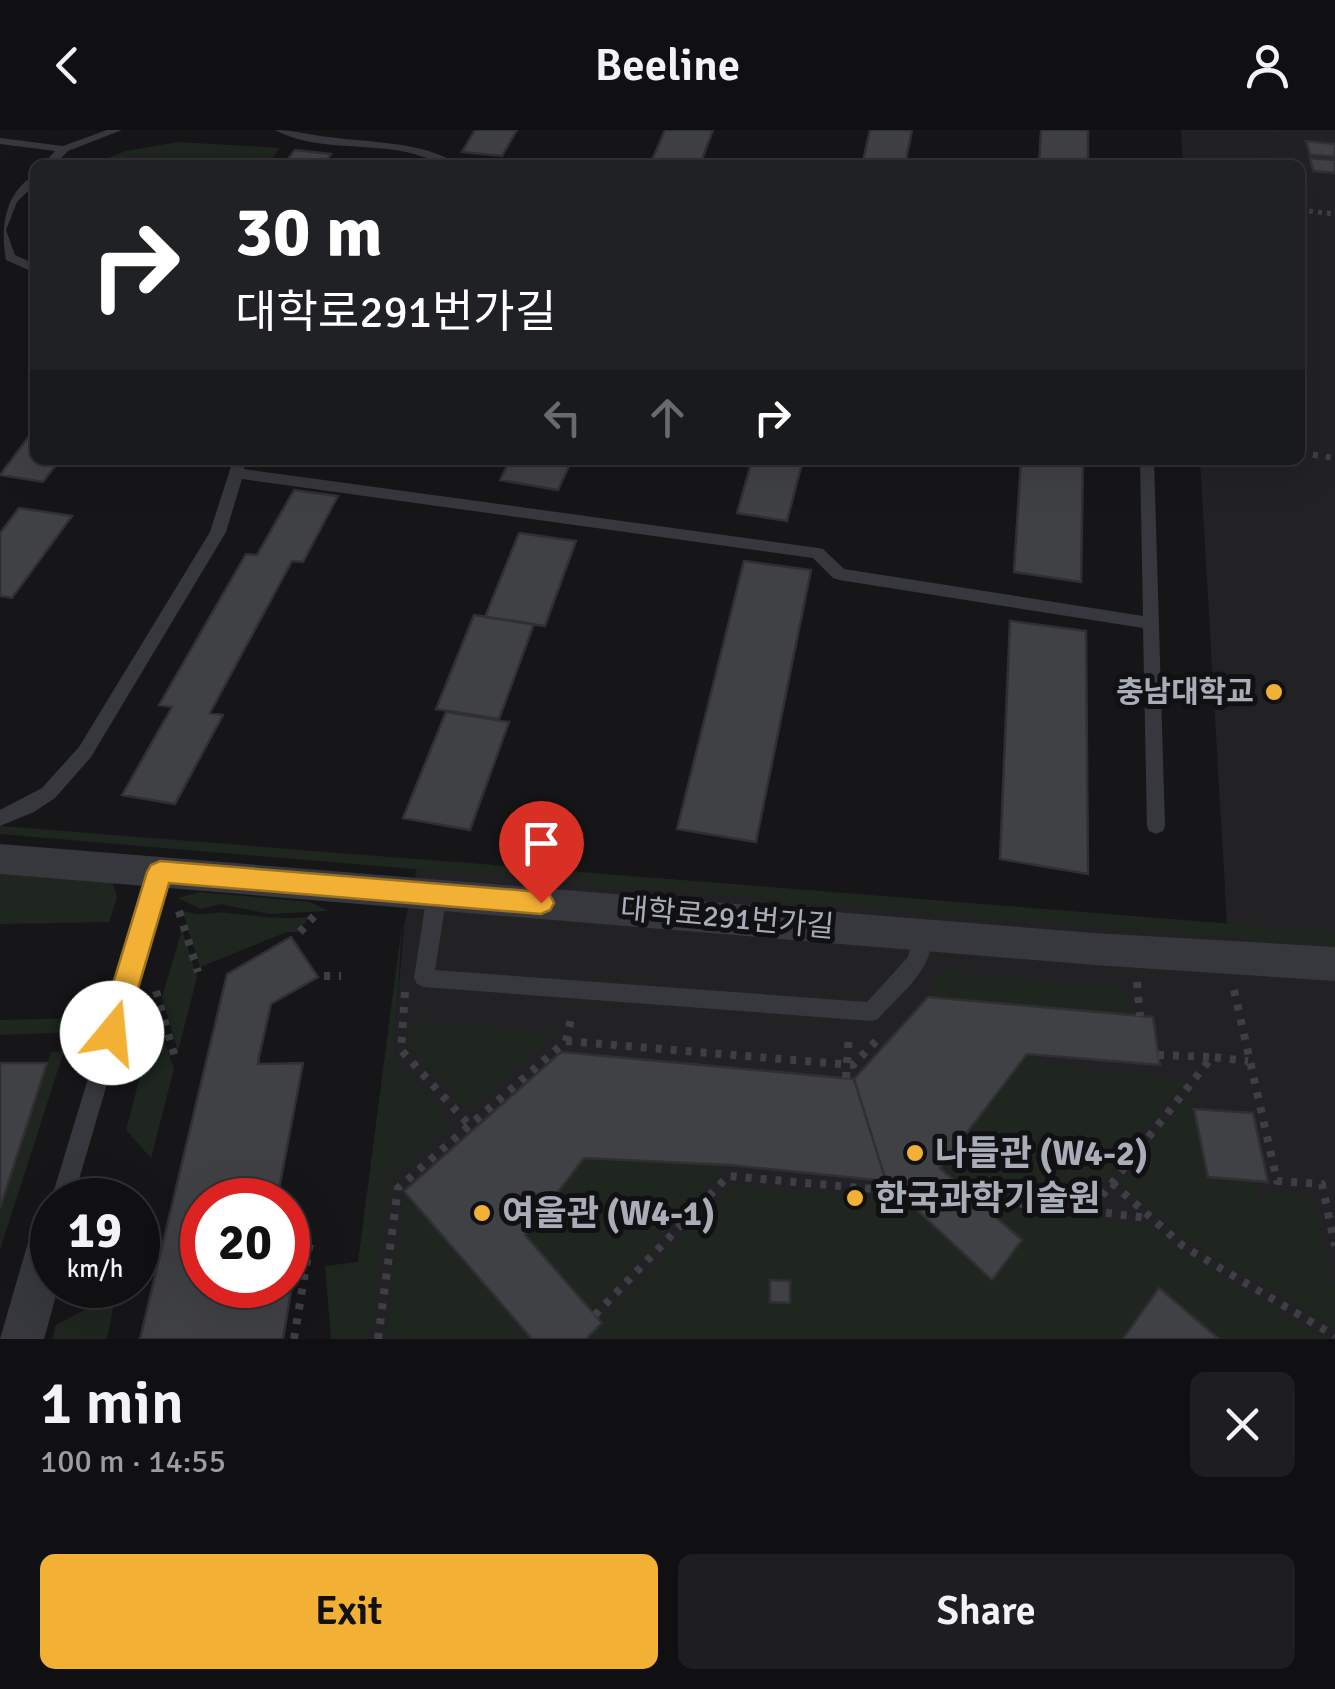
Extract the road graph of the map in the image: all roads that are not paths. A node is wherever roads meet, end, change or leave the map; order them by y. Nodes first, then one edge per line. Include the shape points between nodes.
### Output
1 (117, 130) edge
2 (280, 130) edge
3 (0, 141) edge
4 (64, 149) junction
5 (53, 160) edge
6 (440, 160) edge
7 (30, 183) edge
8 (5, 258) edge
9 (30, 267) edge
10 (1147, 465) edge
11 (238, 467) edge
12 (1149, 623) junction
13 (0, 818) edge
14 (1156, 826) dead end
15 (0, 858) edge
16 (160, 872) junction
17 (437, 894) junction
18 (922, 935) junction
19 (1335, 964) edge
20 (69, 1178) edge
21 (31, 1308) edge
22 (22, 1339) edge

1 - 4 lane
2 - 6 lane via 410,149
3 - 4 lane
4 - 5 lane
7 - 8 lane via 12,201 0,230
8 - 9 lane
10 - 12 lane
11 - 12 lane via 818,554 838,574
11 - 13 lane via 218,532 85,752 61,785 32,808
12 - 14 lane
15 - 16 street, 대학로291번가길
16 - 17 street, 대학로291번가길
16 - 20 lane
17 - 18 street, 대학로291번가길
17 - 18 lane via 424,978 871,1012 917,960
18 - 19 street, 대학로291번가길
21 - 22 street

